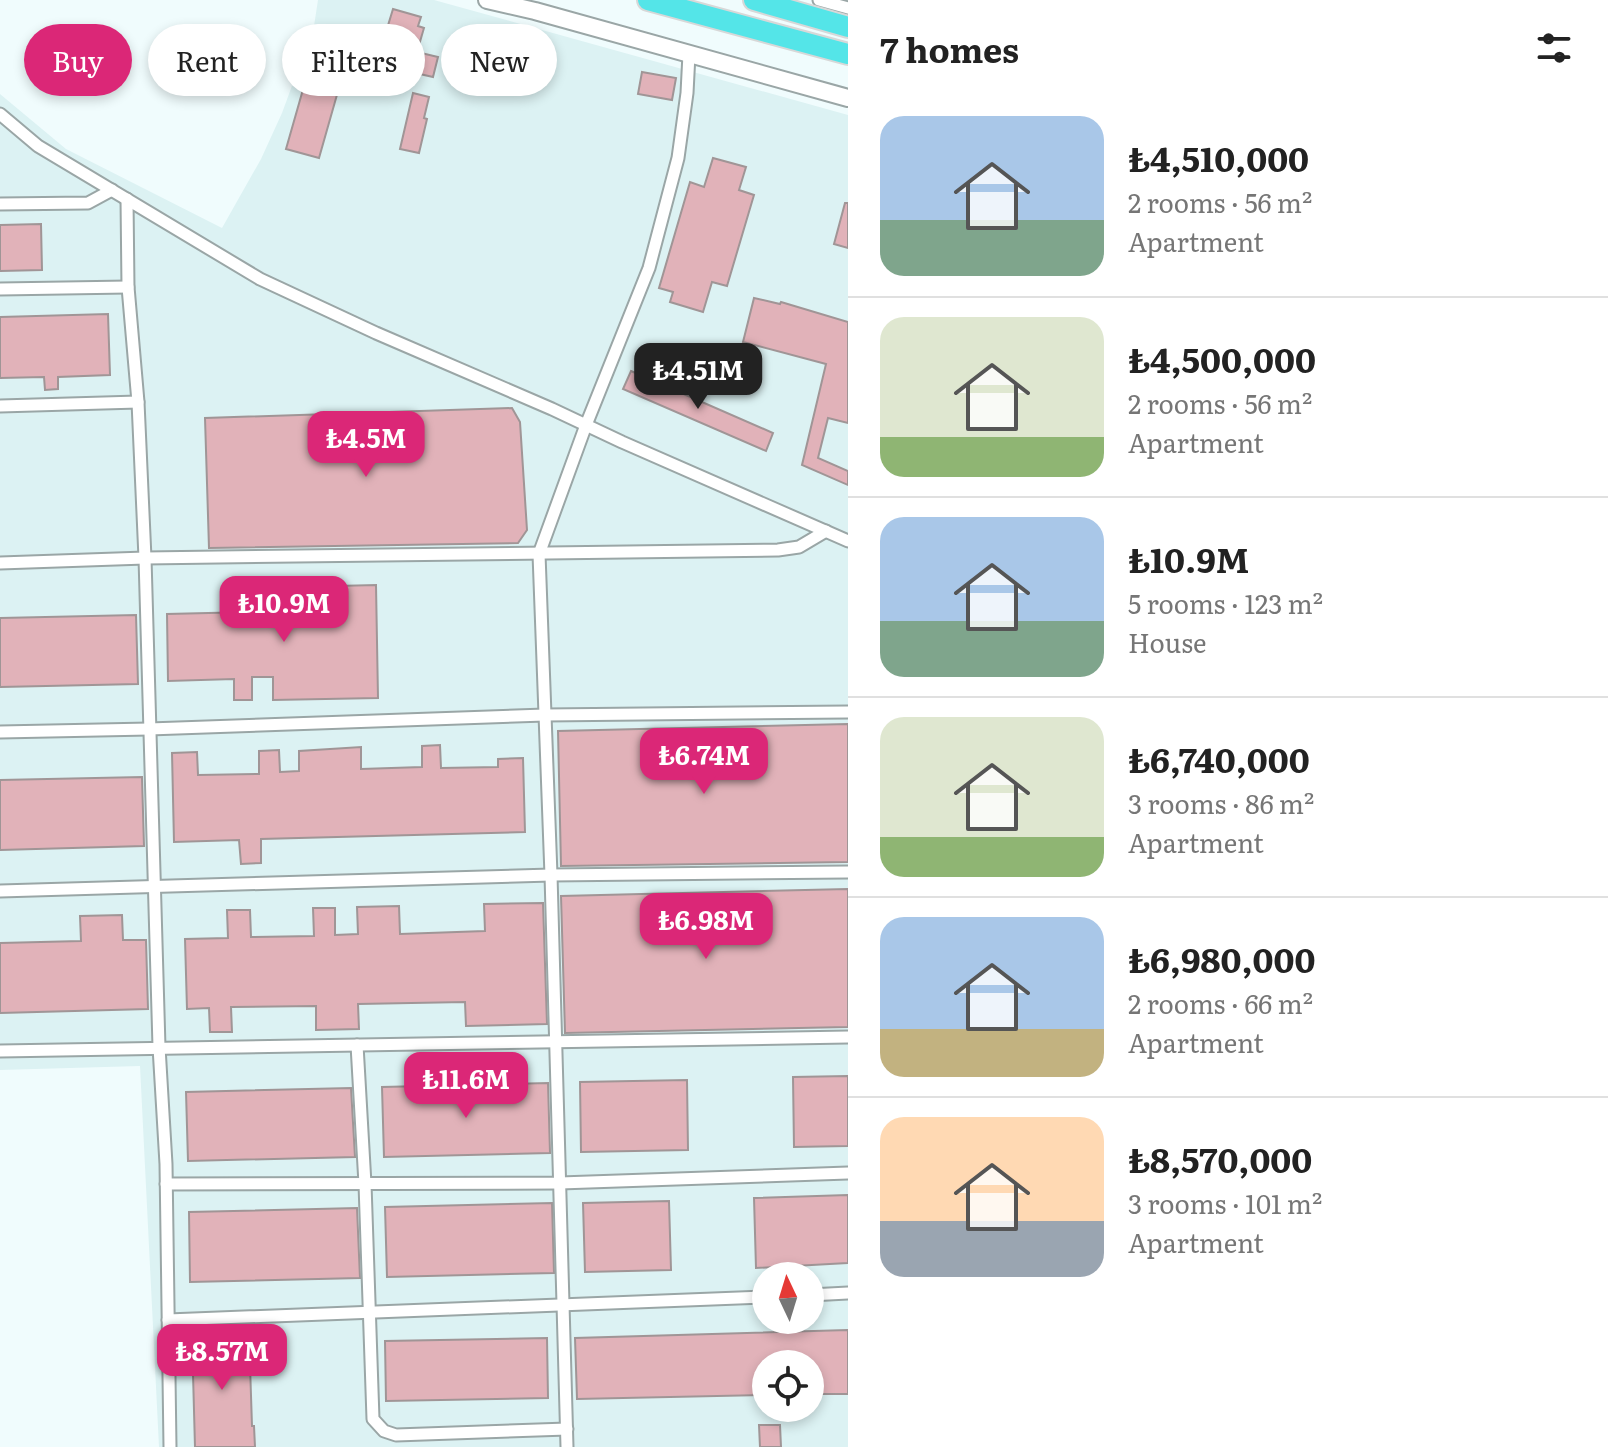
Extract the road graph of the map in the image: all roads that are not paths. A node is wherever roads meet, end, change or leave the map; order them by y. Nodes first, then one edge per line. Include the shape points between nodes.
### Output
1 (487, 0) edge
2 (648, 0) edge
3 (754, 0) edge
4 (819, 0) edge
5 (848, 8) edge
6 (848, 27) edge
7 (689, 54) junction
8 (848, 54) edge
9 (848, 98) edge
10 (0, 114) edge
11 (112, 190) junction
12 (127, 199) junction
13 (0, 204) edge
14 (128, 287) junction
15 (0, 289) edge
16 (138, 402) junction
17 (0, 406) edge
18 (586, 425) junction
19 (826, 531) junction
20 (848, 541) edge
21 (539, 554) junction
22 (145, 558) junction
23 (0, 563) edge
24 (848, 712) edge
25 (545, 715) junction
26 (149, 729) junction
27 (0, 732) edge
28 (848, 872) edge
29 (551, 875) junction
30 (154, 887) junction
31 (0, 891) edge
32 (848, 1037) edge
33 (556, 1043) junction
34 (357, 1045) junction
35 (159, 1047) junction
36 (0, 1051) edge
37 (848, 1173) edge
38 (560, 1183) junction
39 (166, 1184) junction
40 (365, 1184) junction
41 (848, 1293) edge
42 (824, 1294) edge
43 (752, 1298) edge
44 (563, 1306) junction
45 (370, 1313) junction
46 (168, 1320) junction
47 (567, 1429) junction
48 (170, 1447) edge
49 (567, 1447) edge

1 - 7 street
2 - 8 highway
3 - 6 highway
4 - 5 street
7 - 9 street
7 - 18 street via 678,158 649,268
10 - 11 street via 38,146
11 - 12 street
11 - 13 street via 88,203
12 - 14 street
12 - 18 street via 260,279
14 - 15 street
14 - 16 street
16 - 17 street
16 - 22 street
18 - 19 street
18 - 21 street
19 - 20 street
19 - 21 street via 799,547 778,550
21 - 22 street
21 - 25 street
22 - 23 street
22 - 26 street
24 - 25 street
25 - 26 street
25 - 29 street
26 - 27 street
26 - 30 street
28 - 29 street
29 - 30 street
29 - 33 street
30 - 31 street
30 - 35 street
32 - 33 street
33 - 34 street
33 - 38 street
34 - 35 street
34 - 40 street
35 - 36 street
35 - 39 street
37 - 38 street
38 - 40 street
38 - 44 street
39 - 40 street
39 - 46 street
40 - 45 street
41 - 42 street
43 - 44 street
44 - 45 street
44 - 47 street
45 - 46 street
45 - 47 street via 372,1414 384,1431 396,1435
46 - 48 street
47 - 49 street

